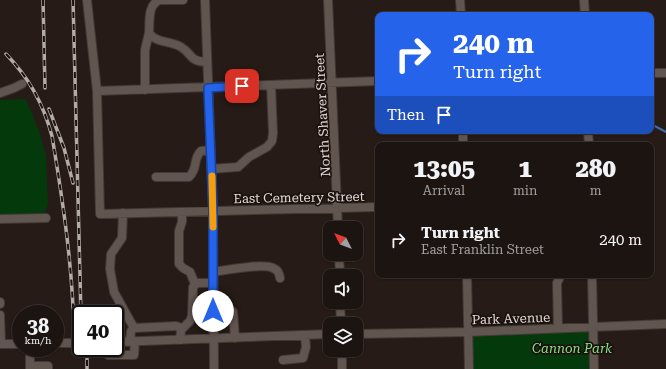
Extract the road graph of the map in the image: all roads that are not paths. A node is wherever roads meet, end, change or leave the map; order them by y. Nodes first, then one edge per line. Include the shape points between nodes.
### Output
1 (87, 0) edge
2 (183, 0) edge
3 (205, 0) edge
4 (328, 0) edge
5 (460, 0) edge
6 (584, 0) edge
7 (460, 12) edge
8 (585, 12) edge
9 (149, 33) junction
10 (207, 62) junction
11 (654, 73) edge
12 (666, 73) edge
13 (375, 81) edge
14 (332, 83) junction
15 (22, 84) dead end
16 (271, 85) junction
17 (208, 88) junction
18 (145, 90) junction
19 (97, 91) junction
20 (0, 92) edge
21 (211, 150) junction
22 (211, 169) junction
23 (156, 177) dead end
24 (375, 207) edge
25 (338, 208) junction
26 (213, 211) junction
27 (182, 212) junction
28 (123, 213) junction
29 (46, 218) dead end
30 (0, 219) edge
31 (338, 221) edge
32 (213, 272) junction
33 (280, 278) dead end
34 (467, 278) edge
35 (560, 278) edge
36 (592, 278) edge
37 (213, 283) junction
38 (195, 284) junction
39 (213, 311) junction
40 (0, 315) edge
41 (666, 324) edge
42 (593, 327) junction
43 (134, 328) junction
44 (558, 328) junction
45 (181, 330) junction
46 (468, 332) junction
47 (305, 334) junction
48 (323, 334) edge
49 (363, 334) edge
50 (235, 338) junction
51 (214, 339) junction
52 (180, 340) junction
53 (124, 342) edge
54 (132, 342) junction
55 (1, 344) edge
56 (12, 344) edge
57 (124, 355) edge
58 (30, 357) edge
59 (342, 357) edge
60 (283, 360) dead end
61 (30, 368) edge
62 (48, 369) edge
63 (214, 369) edge
64 (342, 369) edge
65 (468, 369) edge
66 (594, 369) edge

1 - 19 street
2 - 9 street via 159,0 154,4 151,9
3 - 10 street
4 - 14 street, North Shaver Street
5 - 7 street
6 - 8 street
9 - 10 street via 160,41 180,46 193,60
9 - 18 street via 145,50
10 - 17 street
11 - 12 street
13 - 14 street
14 - 16 street
14 - 25 street, North Shaver Street
15 - 20 street
16 - 17 street
16 - 22 street via 272,142 238,167
17 - 18 street
17 - 21 street
18 - 19 street
19 - 28 street, East Cemetery Street via 100,214
21 - 22 street
21 - 23 street via 201,151 196,155 194,171 189,177
22 - 26 street
24 - 25 street, East Cemetery Street
25 - 26 street, East Cemetery Street
25 - 31 street, North Shaver Street
26 - 27 street, East Cemetery Street
26 - 32 street
27 - 28 street, East Cemetery Street
27 - 38 street via 179,264 190,272
28 - 43 street via 122,238 111,254 110,269 114,292
29 - 30 street
32 - 33 street via 263,266 278,271
32 - 37 street
34 - 46 street
35 - 44 street via 557,283
36 - 42 street
37 - 38 street
37 - 39 street
38 - 45 street via 192,316
39 - 50 street via 233,312
39 - 51 street
40 - 55 street
41 - 42 street, Park Avenue
42 - 44 street, Park Avenue
42 - 66 street
43 - 45 street via 176,326
43 - 54 street via 130,334
44 - 46 street, Park Avenue
45 - 52 street
46 - 49 street, Park Avenue
46 - 65 street
47 - 48 street
47 - 50 street
47 - 60 street via 306,347 303,358
50 - 51 street
51 - 52 street
51 - 63 street
52 - 54 street
53 - 54 street
54 - 57 street via 134,355
55 - 56 street
58 - 61 street
59 - 64 street
61 - 62 street via 48,366

